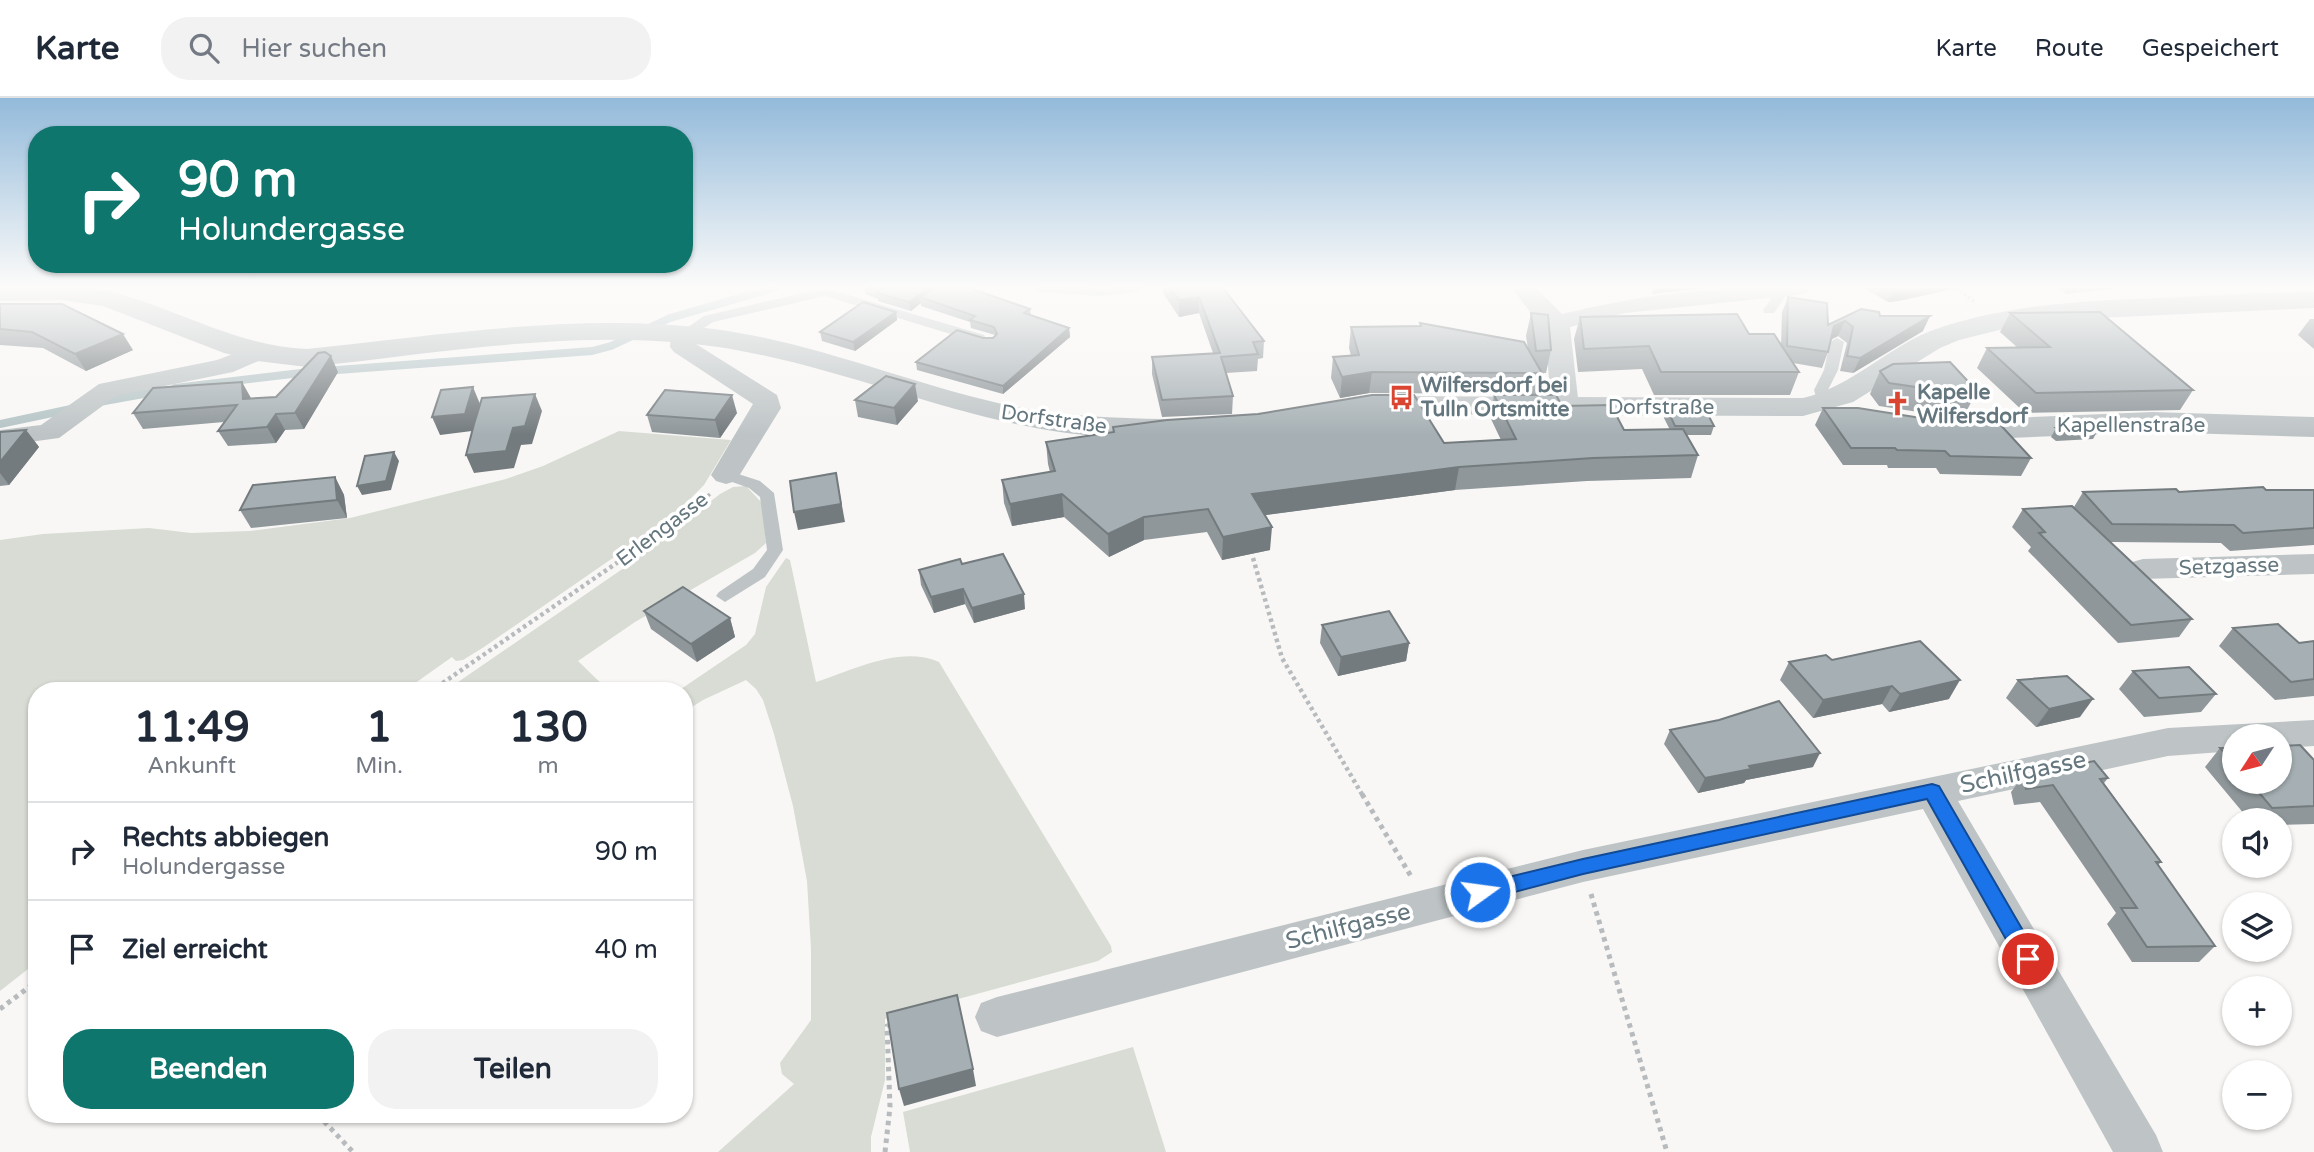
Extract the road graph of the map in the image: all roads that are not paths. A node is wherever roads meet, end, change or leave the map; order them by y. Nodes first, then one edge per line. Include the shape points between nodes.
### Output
1 (210, 337) edge
2 (530, 337) edge
3 (673, 337) edge
4 (694, 337) edge
5 (976, 337) edge
6 (1558, 337) edge
7 (1941, 337) edge
8 (989, 341) edge
9 (1837, 342) dead end
10 (254, 354) junction
11 (1825, 403) junction
12 (1565, 407) junction
13 (1344, 410) edge
14 (1862, 416) edge
15 (1925, 425) edge
16 (2314, 427) edge
17 (1190, 430) edge
18 (0, 438) edge
19 (726, 475) joint
20 (2314, 564) edge
21 (2143, 569) edge
22 (725, 596) dead end
23 (2222, 738) edge
24 (1932, 791) junction
25 (997, 1017) dead end
26 (2138, 1152) edge

1 - 10 street, Dorfstraße
2 - 10 street, Dorfstraße via 307,358
3 - 19 street, Erlengasse via 767,401
4 - 17 street, Dorfstraße via 769,347 997,412 1061,423
5 - 8 lane
6 - 12 street
7 - 11 street
9 - 11 lane via 1821,390
10 - 18 street via 224,366 108,390 49,432
11 - 12 street, Dorfstraße
11 - 14 street
12 - 13 street, Dorfstraße via 1369,405
15 - 16 street, Kapellenstraße via 1986,429 2152,422
19 - 22 lane via 763,489 768,496 775,550 759,573
20 - 21 street, Setzgasse
23 - 24 street, Schilfgasse via 2168,742
24 - 25 street, Schilfgasse via 1583,866
24 - 26 street

